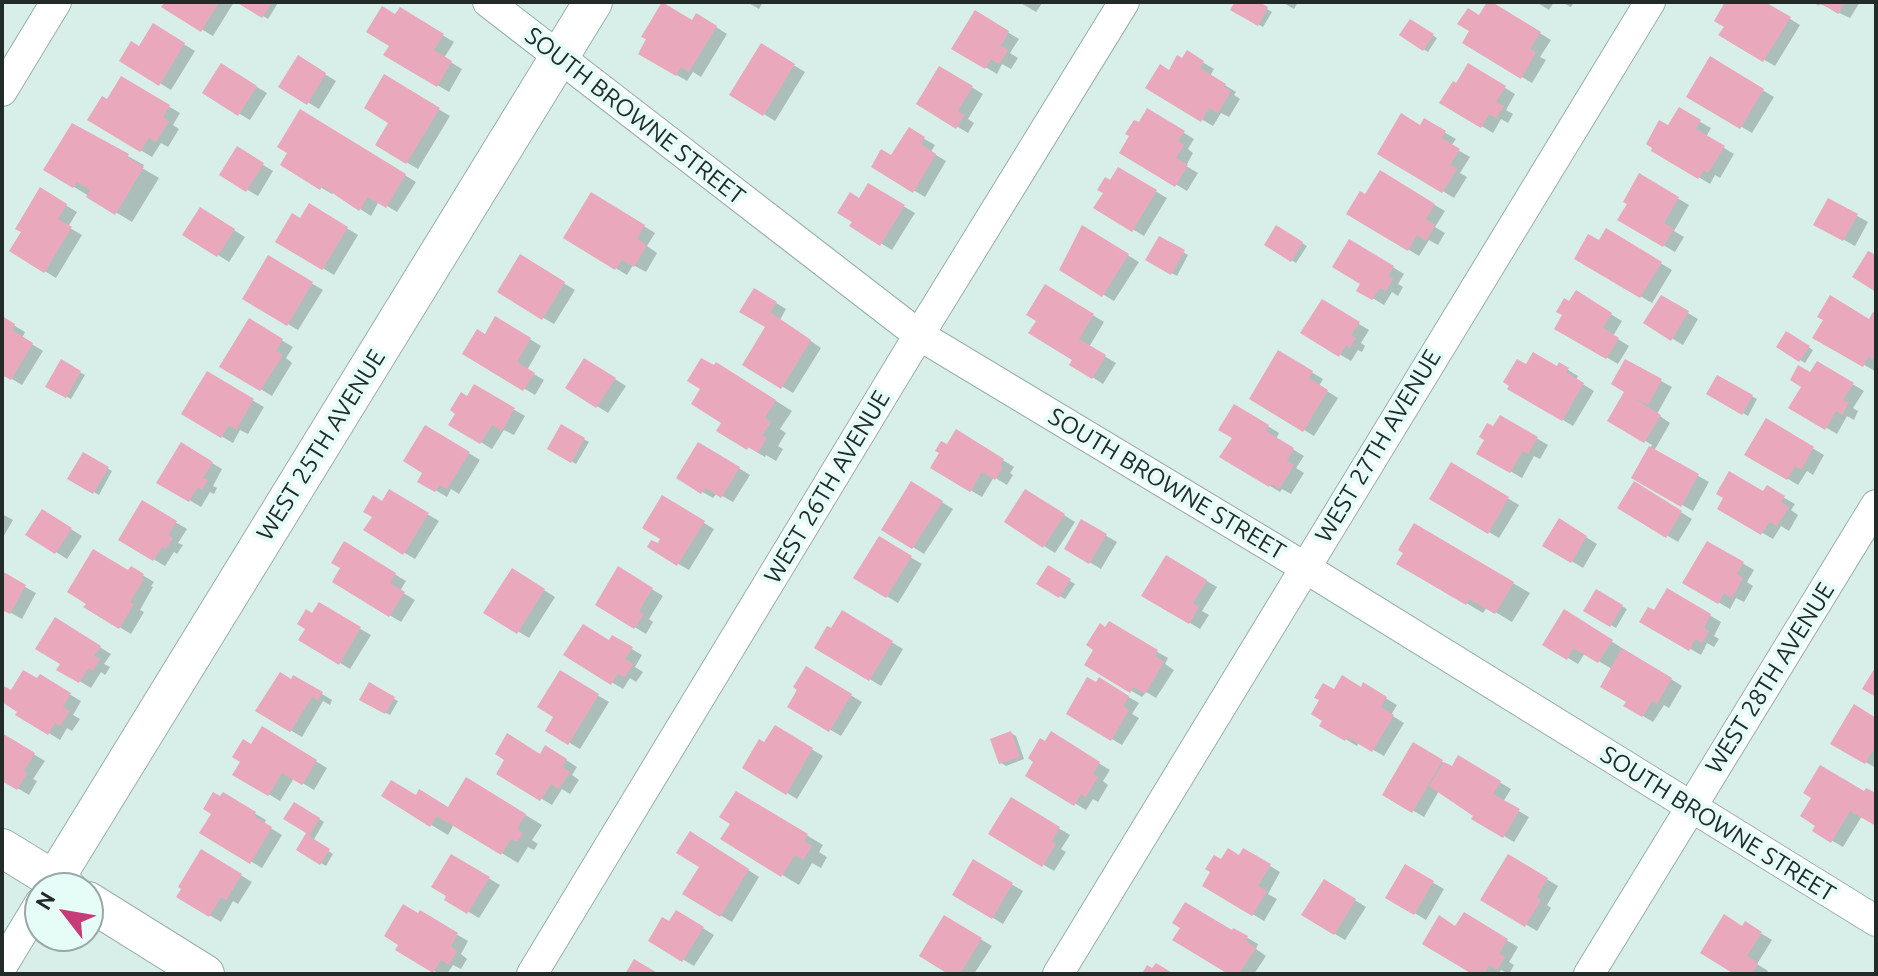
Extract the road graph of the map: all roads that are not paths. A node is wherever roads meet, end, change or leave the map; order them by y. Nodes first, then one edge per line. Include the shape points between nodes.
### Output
1 (56, 2) edge
2 (488, 2) edge
3 (593, 2) edge
4 (1124, 2) edge
5 (1650, 2) edge
6 (559, 58) junction
7 (2, 91) edge
8 (919, 335) junction
9 (1876, 505) edge
10 (1304, 567) junction
11 (1689, 808) junction
12 (2, 848) edge
13 (31, 872) edge
14 (63, 872) edge
15 (104, 911) edge
16 (1876, 921) edge
17 (24, 933) edge
18 (2, 966) edge
19 (205, 974) edge
20 (532, 974) edge
21 (1058, 974) edge
22 (1589, 974) edge

1 - 7 street
2 - 6 street, SOUTH BROWNE STREET
3 - 6 street, WEST 25TH AVENUE
4 - 8 street, WEST 26TH AVENUE
5 - 10 street, WEST 27TH AVENUE
6 - 8 street, SOUTH BROWNE STREET
6 - 14 street, WEST 25TH AVENUE
8 - 10 street, SOUTH BROWNE STREET
8 - 20 street, WEST 26TH AVENUE
9 - 11 street, WEST 28TH AVENUE
10 - 11 street, SOUTH BROWNE STREET
10 - 21 street, WEST 27TH AVENUE
11 - 16 street, SOUTH BROWNE STREET
11 - 22 street, WEST 28TH AVENUE
12 - 13 street
15 - 19 street
17 - 18 street, WEST 25TH AVENUE

